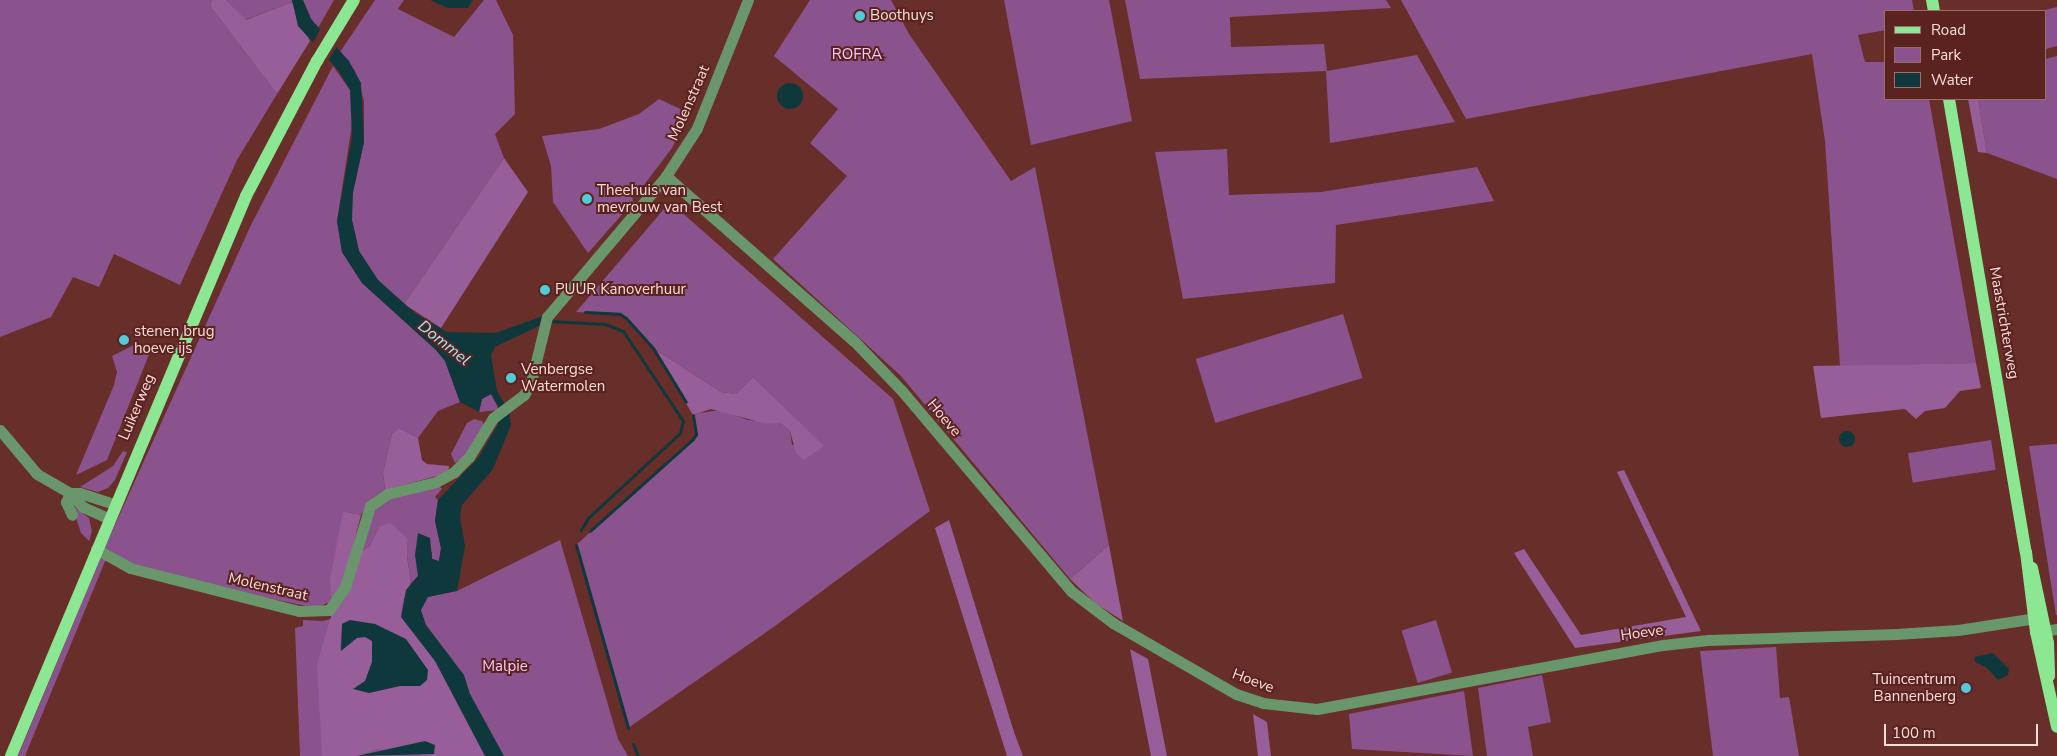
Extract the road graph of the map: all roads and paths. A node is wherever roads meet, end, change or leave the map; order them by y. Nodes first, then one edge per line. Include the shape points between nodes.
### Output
1 (354, 0) edge
2 (748, 0) edge
3 (1949, 100) edge
4 (666, 176) junction
5 (0, 430) edge
6 (70, 493) junction
7 (114, 504) junction
8 (72, 515) dead end
9 (108, 518) junction
10 (96, 549) junction
11 (2034, 618) junction
12 (2046, 631) edge
13 (2057, 727) edge
14 (11, 756) edge

1 - 7 main road, Luikerweg via 317,61 246,196
2 - 4 street, Molenstraat via 697,128
3 - 11 main road, Maastrichterweg via 2026,552
4 - 10 street, Molenstraat via 546,322 531,382 524,395 504,410 454,472 436,482 387,494 370,506 345,587 329,610 299,611 130,568
4 - 11 street, Hoeve via 854,340 902,391 1070,591 1113,623 1236,694 1263,703 1317,710 1663,644 1958,630
5 - 6 street via 37,474
6 - 7 street
6 - 8 street via 66,502
6 - 9 street via 84,507
7 - 9 main road, Luikerweg
9 - 10 main road, Luikerweg
10 - 14 main road, Luikerweg
11 - 12 main road, Maastrichterweg
12 - 13 main road, Maastrichterweg via 2049,682

